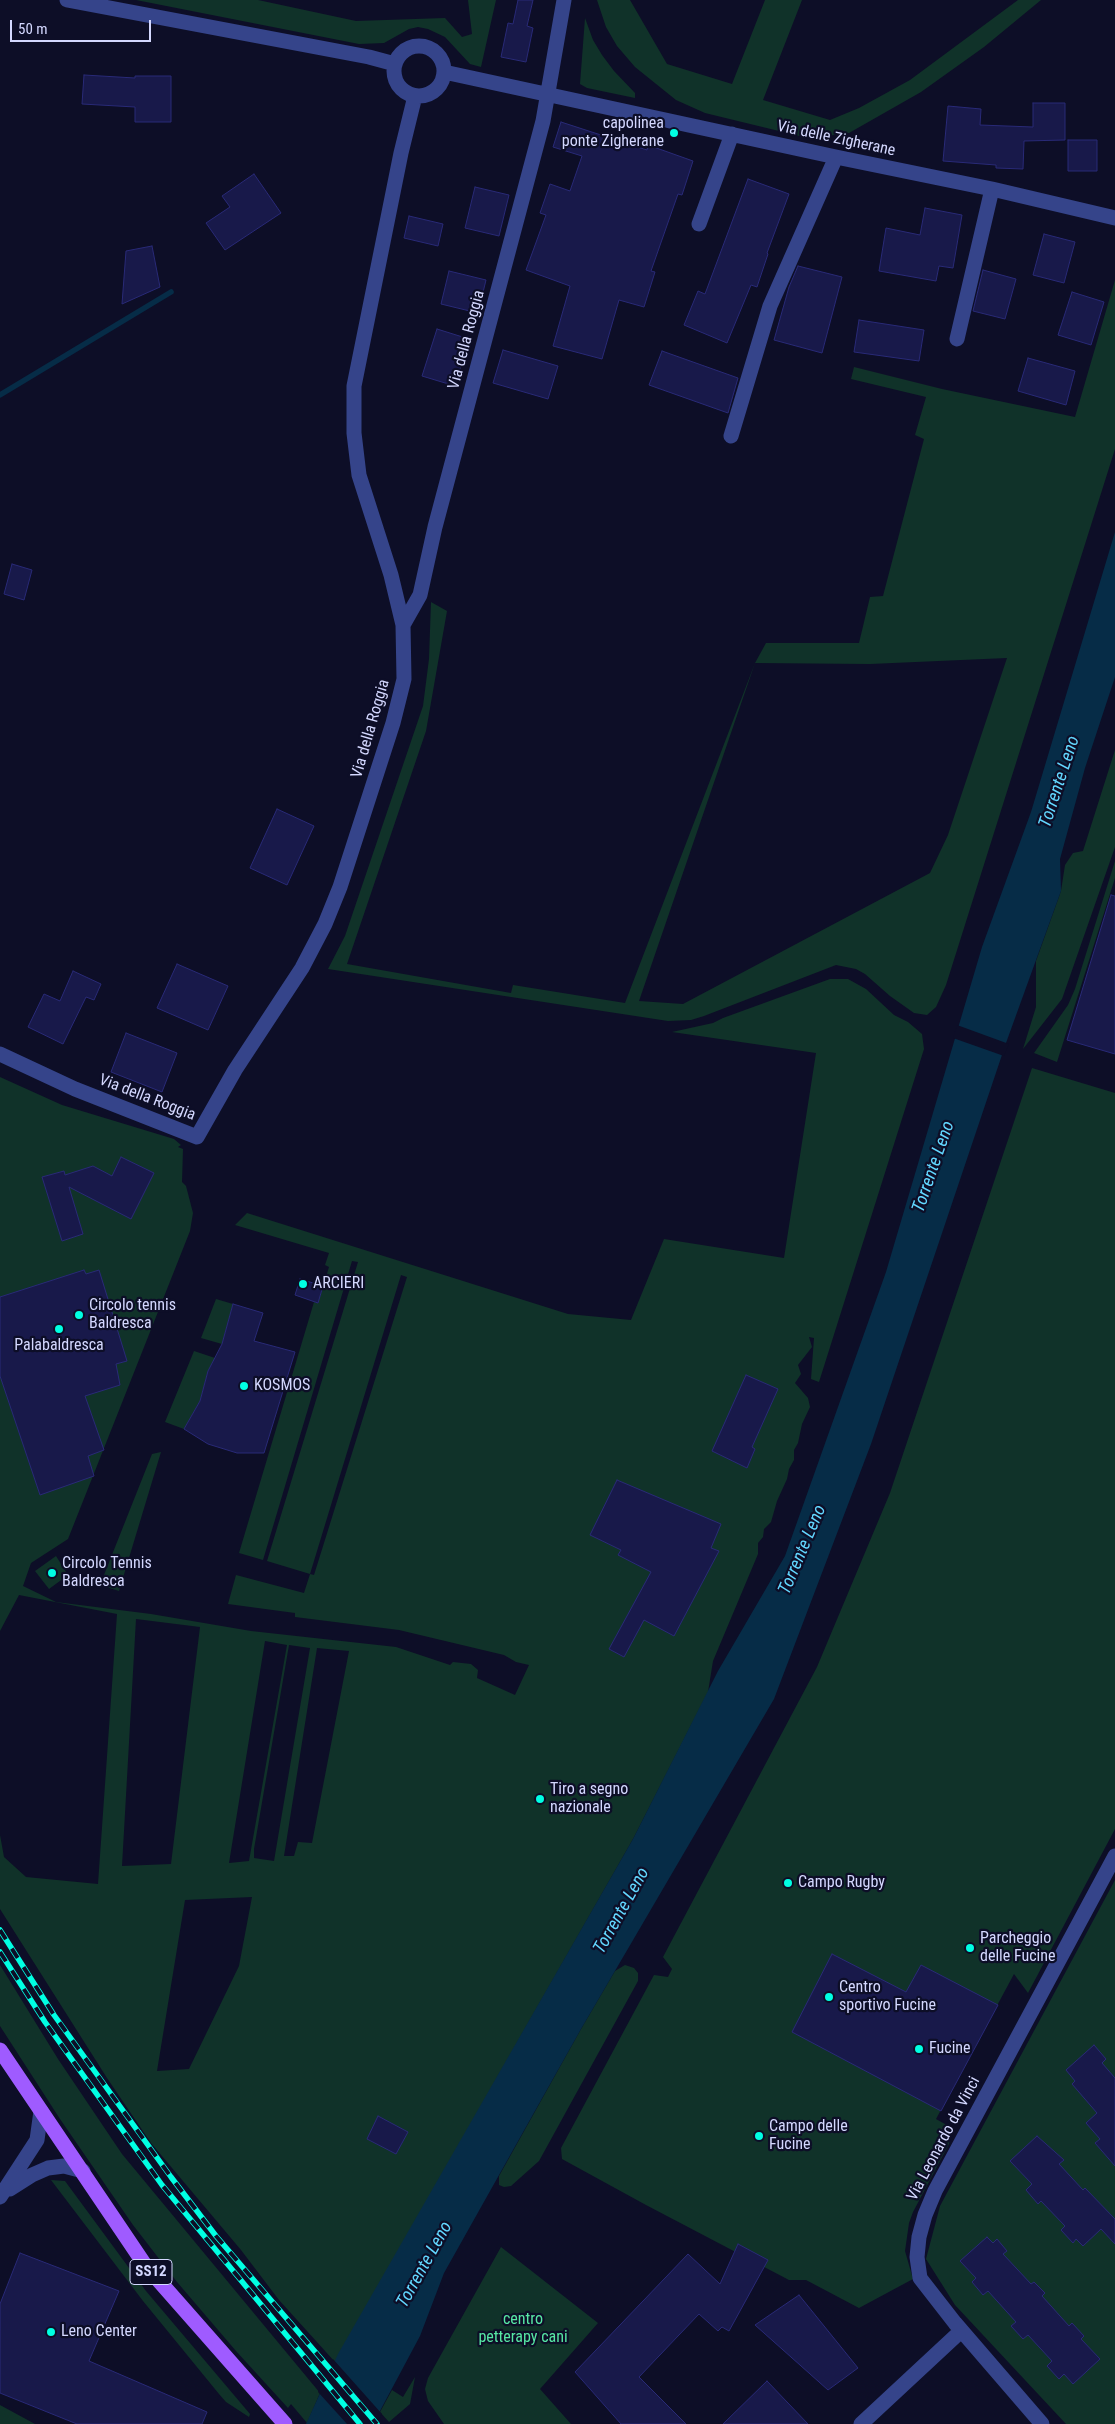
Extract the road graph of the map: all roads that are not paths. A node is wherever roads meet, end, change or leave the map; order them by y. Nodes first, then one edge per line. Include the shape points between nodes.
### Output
1 (67, 0) edge
2 (564, 0) edge
3 (395, 64) junction
4 (444, 72) junction
5 (549, 94) junction
6 (415, 96) junction
7 (732, 134) junction
8 (836, 157) junction
9 (992, 189) junction
10 (1115, 218) edge
11 (699, 224) dead end
12 (957, 339) dead end
13 (731, 436) dead end
14 (403, 625) junction
15 (0, 1054) edge
16 (1115, 1856) edge
17 (0, 2050) edge
18 (40, 2111) junction
19 (83, 2172) junction
20 (2, 2196) edge
21 (961, 2331) junction
22 (283, 2422) edge
23 (861, 2424) edge
24 (1042, 2424) edge

1 - 3 street
2 - 5 street, Via della Roggia
3 - 4 street via 404,51 427,47 440,56
3 - 6 street via 398,85
4 - 5 street, Via delle Zigherane
4 - 6 street via 438,87 424,96
5 - 7 street, Via delle Zigherane
5 - 14 street, Via della Roggia via 420,595
6 - 14 street via 354,386 354,433 359,475 391,575
7 - 8 street, Via delle Zigherane
7 - 11 street
8 - 9 street, Via delle Zigherane
8 - 13 street via 770,306
9 - 10 street, Via delle Zigherane
9 - 12 street
14 - 15 street, Via della Roggia via 404,679 340,887 302,968 235,1070 197,1137 75,1089
16 - 21 street, Via Leonardo da Vinci via 924,2215 917,2257 920,2278
17 - 18 main road, SS12
18 - 19 main road, SS12
18 - 20 street via 37,2140
19 - 20 street via 64,2166 48,2168 32,2174
19 - 22 main road, SS12 via 145,2265
21 - 23 street
21 - 24 street, Via Leonardo da Vinci

